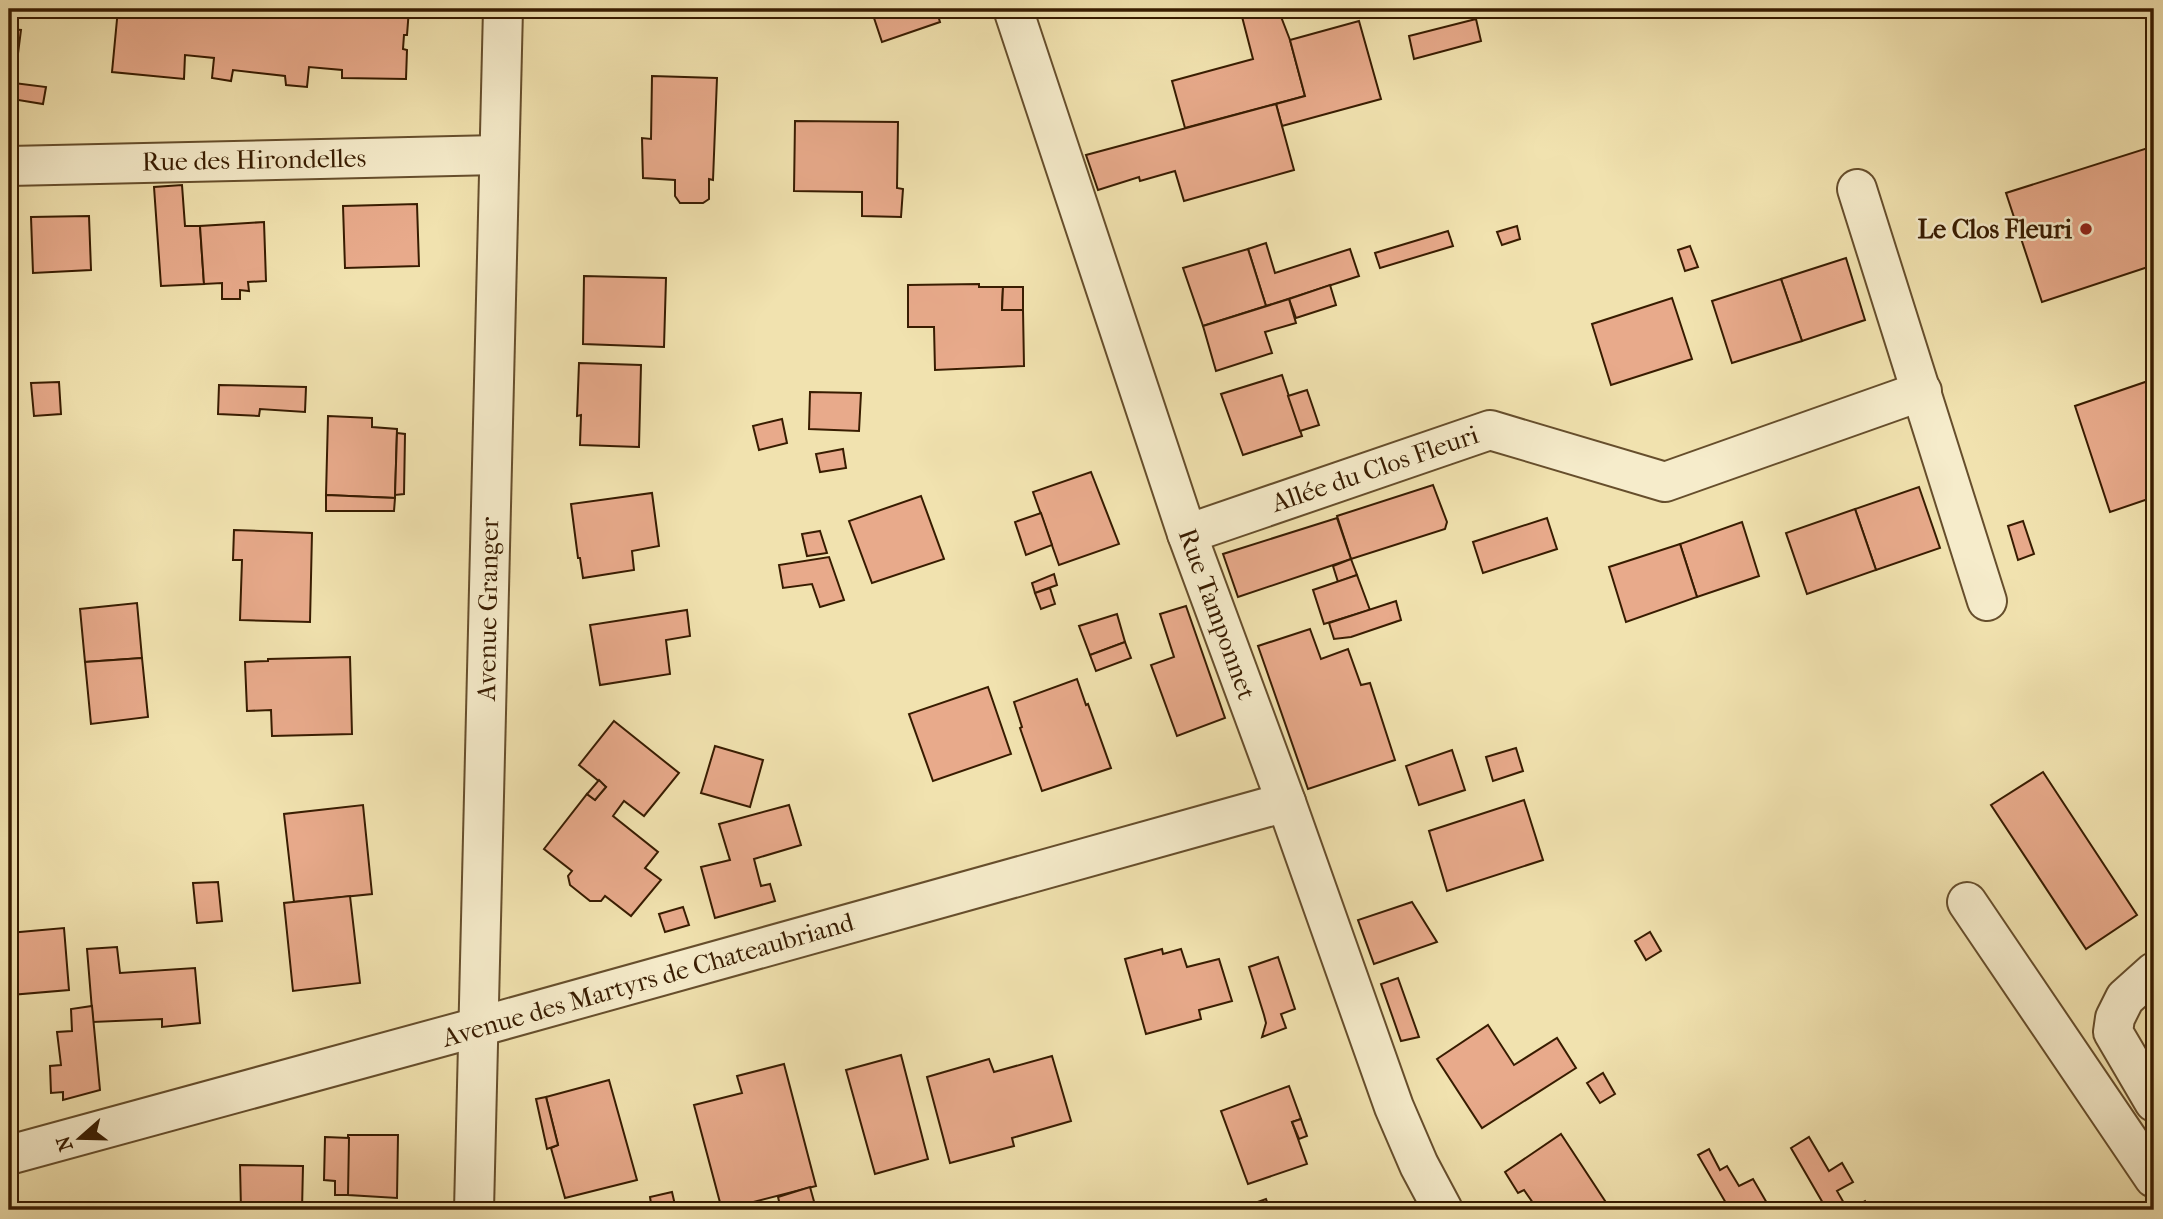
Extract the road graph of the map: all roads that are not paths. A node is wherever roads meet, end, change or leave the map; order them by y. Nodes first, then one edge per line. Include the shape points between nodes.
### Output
1 (503, 9) edge
2 (1013, 9) edge
3 (498, 155) junction
4 (9, 166) edge
5 (1857, 189) dead end
6 (1922, 391) junction
7 (1187, 534) junction
8 (1987, 601) dead end
9 (1286, 802) junction
10 (1966, 902) dead end
11 (2154, 972) edge
12 (478, 1027) junction
13 (2154, 1102) edge
14 (9, 1155) edge
15 (2154, 1178) edge
16 (474, 1210) edge
17 (1443, 1210) edge

1 - 3 street, Avenue Granger
2 - 7 street, Rue Tamponnet
3 - 4 street, Rue des Hirondelles
3 - 12 street, Avenue Granger
5 - 6 street
6 - 7 street, Allée du Clos Fleuri via 1665,482 1490,430
6 - 8 street
7 - 9 street, Rue Tamponnet
9 - 12 street, Avenue des Martyrs de Chateaubriand
9 - 17 street, Rue Tamponnet via 1394,1107
10 - 15 street
11 - 13 street via 2125,998 2113,1032
12 - 14 street, Avenue des Martyrs de Chateaubriand
12 - 16 street, Avenue Granger

